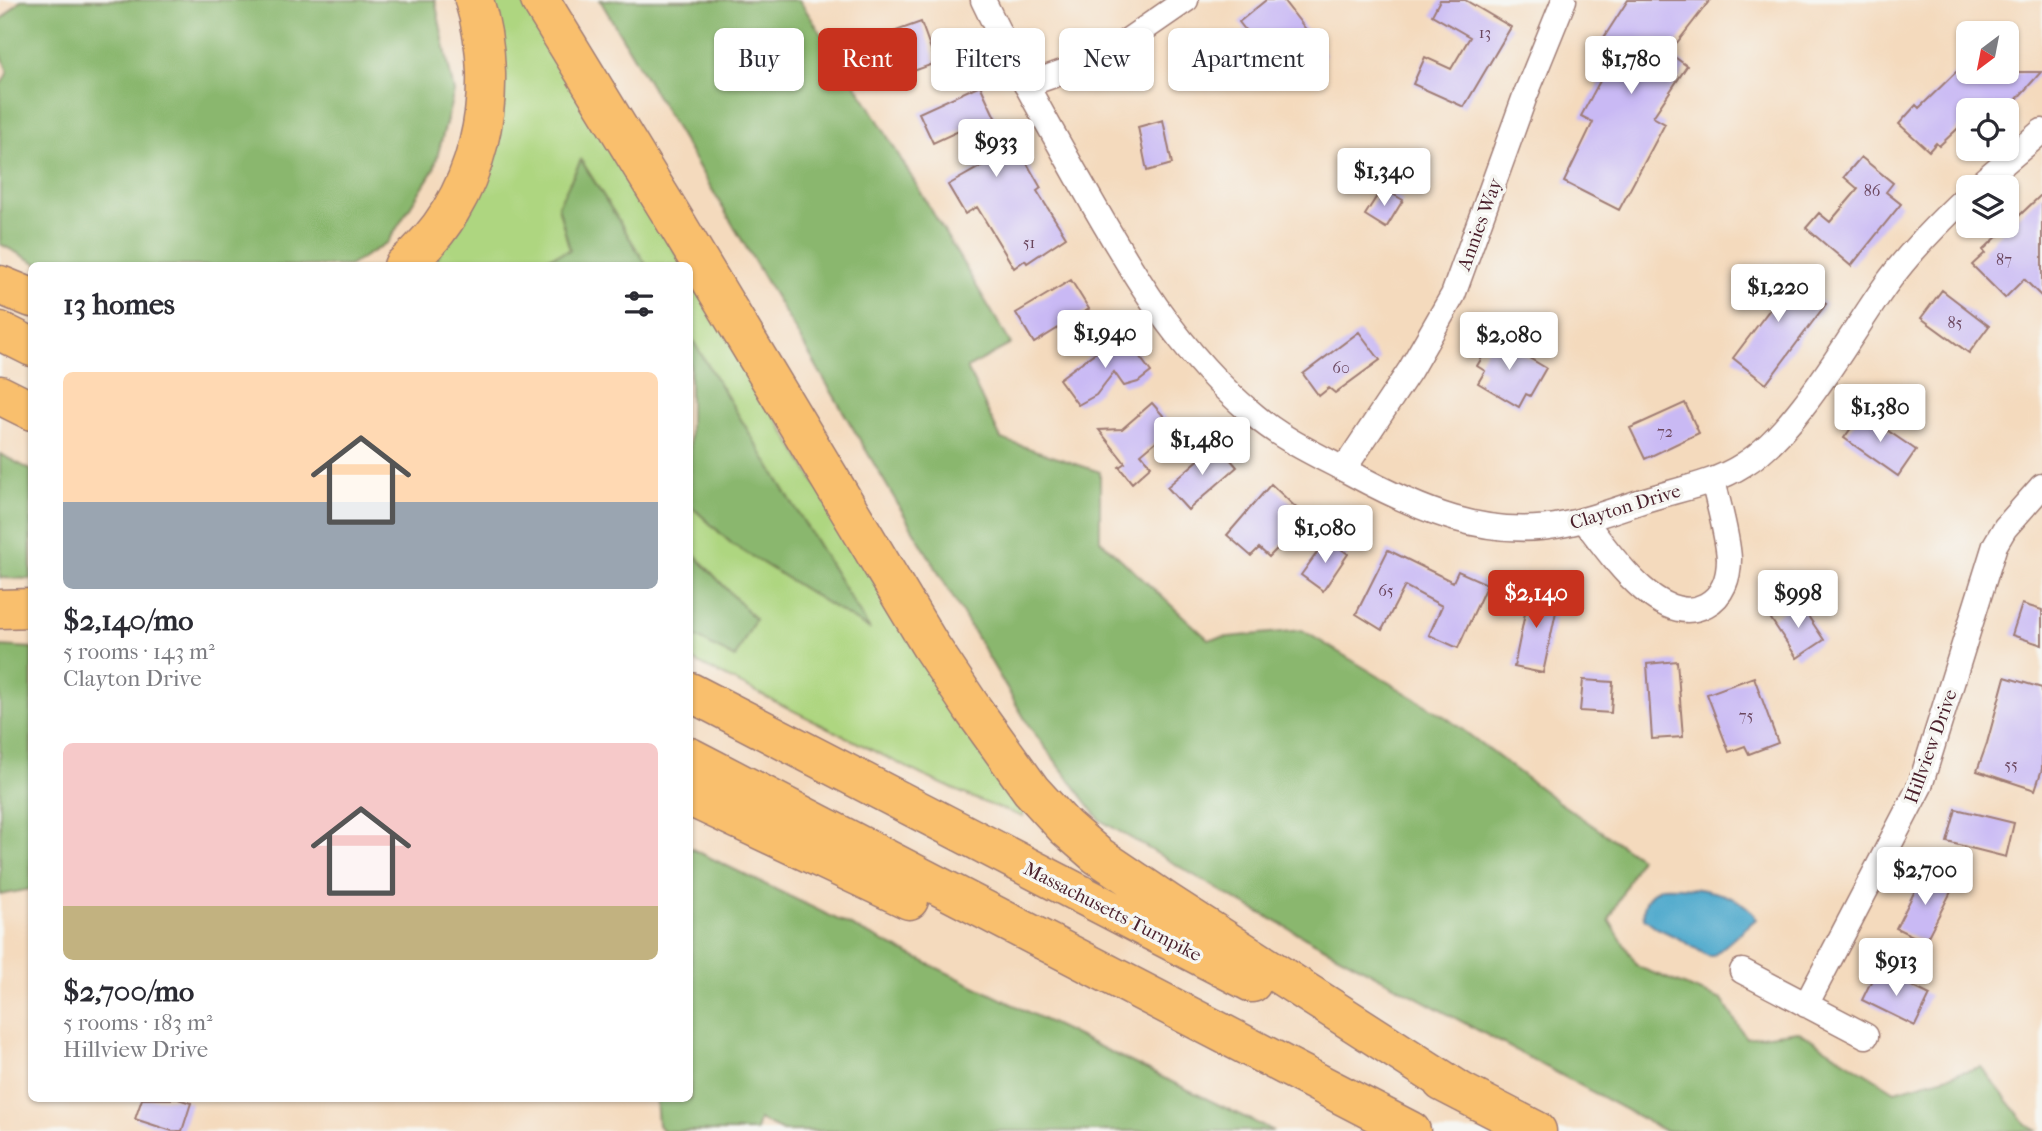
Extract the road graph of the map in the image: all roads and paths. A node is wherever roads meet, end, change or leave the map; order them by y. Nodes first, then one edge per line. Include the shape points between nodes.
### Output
1 (474, 0) edge
2 (540, 0) edge
3 (983, 0) edge
4 (1186, 0) edge
5 (1564, 0) edge
6 (997, 28) edge
7 (1045, 78) edge
8 (1029, 91) edge
9 (2042, 131) edge
10 (1990, 175) edge
11 (1956, 207) edge
12 (407, 262) edge
13 (0, 285) edge
14 (28, 296) edge
15 (0, 331) edge
16 (28, 345) edge
17 (0, 395) edge
18 (28, 409) edge
19 (1344, 469) junction
20 (1713, 480) junction
21 (2042, 486) edge
22 (1584, 520) junction
23 (28, 608) edge
24 (0, 609) edge
25 (693, 694) edge
26 (693, 759) edge
27 (693, 798) edge
28 (1742, 971) dead end
29 (1807, 1004) junction
30 (1866, 1036) dead end
31 (1463, 1093) junction
32 (1373, 1131) edge
33 (1411, 1131) edge
34 (1537, 1131) edge

1 - 12 highway via 486,63 484,117 475,157 449,215
2 - 31 highway via 930,645 1031,790 1065,827 1132,880
3 - 6 street, Clayton Drive
4 - 7 street via 1118,47
5 - 19 street, Annies Way via 1524,96 1453,295
8 - 19 street, Clayton Drive via 1134,276 1193,355 1257,418
9 - 10 street
11 - 20 street, Clayton Drive via 1908,256 1786,425 1744,465
13 - 14 highway
15 - 16 highway
17 - 18 highway
19 - 22 street, Clayton Drive via 1426,510 1471,524 1517,529
20 - 22 street, Clayton Drive
20 - 22 street via 1727,548 1727,574 1718,595 1699,608 1672,608 1655,600
21 - 29 street, Hillview Drive via 1995,545 1920,786
23 - 24 highway
25 - 31 highway, Massachusetts Turnpike
26 - 33 highway
27 - 32 highway via 883,887
28 - 29 street
29 - 30 street
31 - 34 highway, Massachusetts Turnpike

